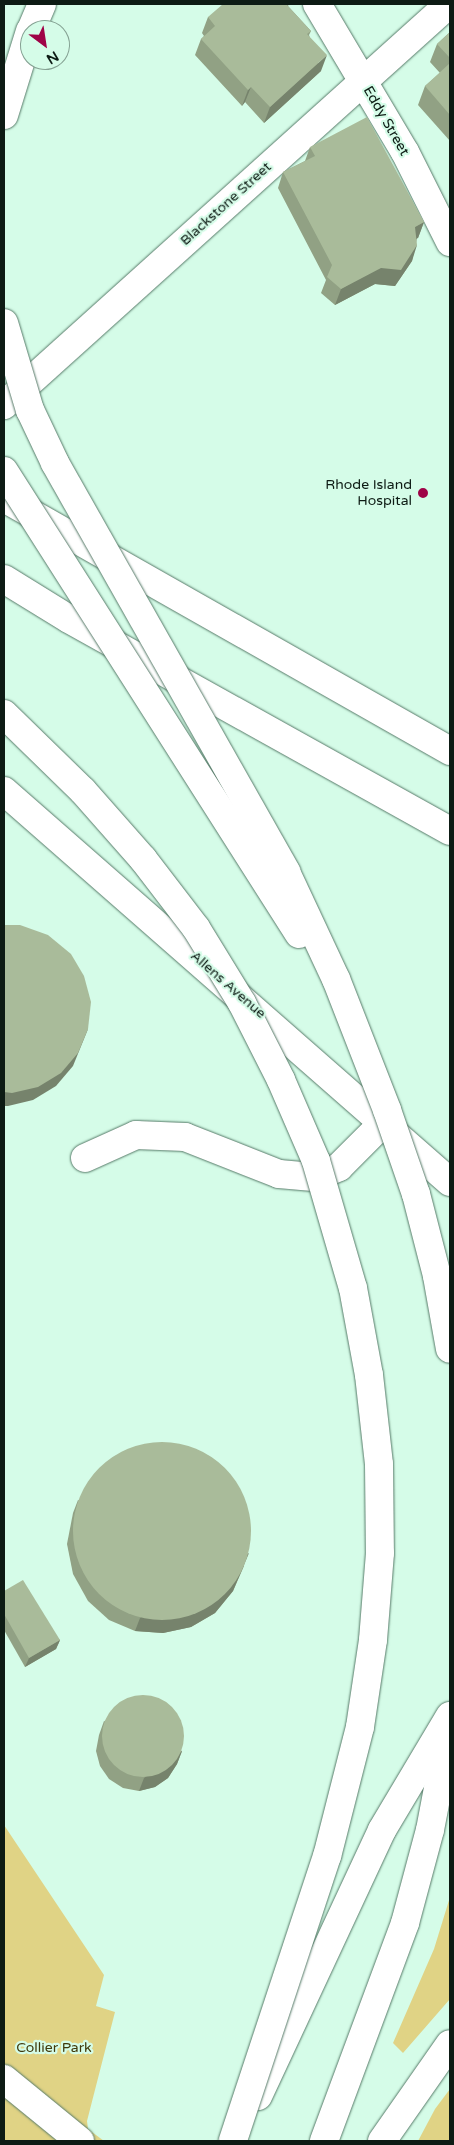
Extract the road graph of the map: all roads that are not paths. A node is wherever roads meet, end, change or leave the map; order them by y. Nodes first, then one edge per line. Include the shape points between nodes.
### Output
1 (317, 4) edge
2 (449, 4) edge
3 (20, 66) edge
4 (363, 81) junction
5 (4, 115) edge
6 (450, 242) edge
7 (4, 323) edge
8 (4, 405) edge
9 (4, 471) edge
10 (5, 499) edge
11 (4, 579) edge
12 (4, 714) edge
13 (450, 750) edge
14 (4, 791) edge
15 (448, 831) edge
16 (354, 1029) junction
17 (383, 1123) junction
18 (85, 1158) dead end
19 (450, 1182) edge
20 (450, 1349) edge
21 (450, 1716) edge
22 (450, 1725) edge
23 (450, 2044) edge
24 (4, 2079) edge
25 (80, 2141) edge
26 (233, 2141) edge
27 (237, 2141) edge
28 (324, 2141) edge
29 (382, 2141) edge

1 - 4 main road, Eddy Street
2 - 4 main road, Blackstone Street
3 - 5 main road
4 - 6 main road, Eddy Street via 408,158
4 - 8 main road, Blackstone Street
7 - 16 main road, bridge via 19,381 42,438 286,872 336,979
9 - 16 main road, bridge via 298,932
10 - 13 main road
11 - 15 main road via 69,619
12 - 26 main road, bridge via 83,791 143,859 196,928 242,1002 316,1161 353,1288 369,1375 379,1464 380,1553 373,1640 360,1727 327,1856
14 - 17 main road, Allens Avenue
16 - 20 main road, bridge via 388,1110 416,1194 437,1276
17 - 18 main road via 340,1167 316,1177 279,1174 184,1137 136,1135
17 - 19 main road, Allens Avenue
21 - 27 main road via 373,1847
22 - 28 main road via 418,1878 397,1949
23 - 29 main road
24 - 25 main road

